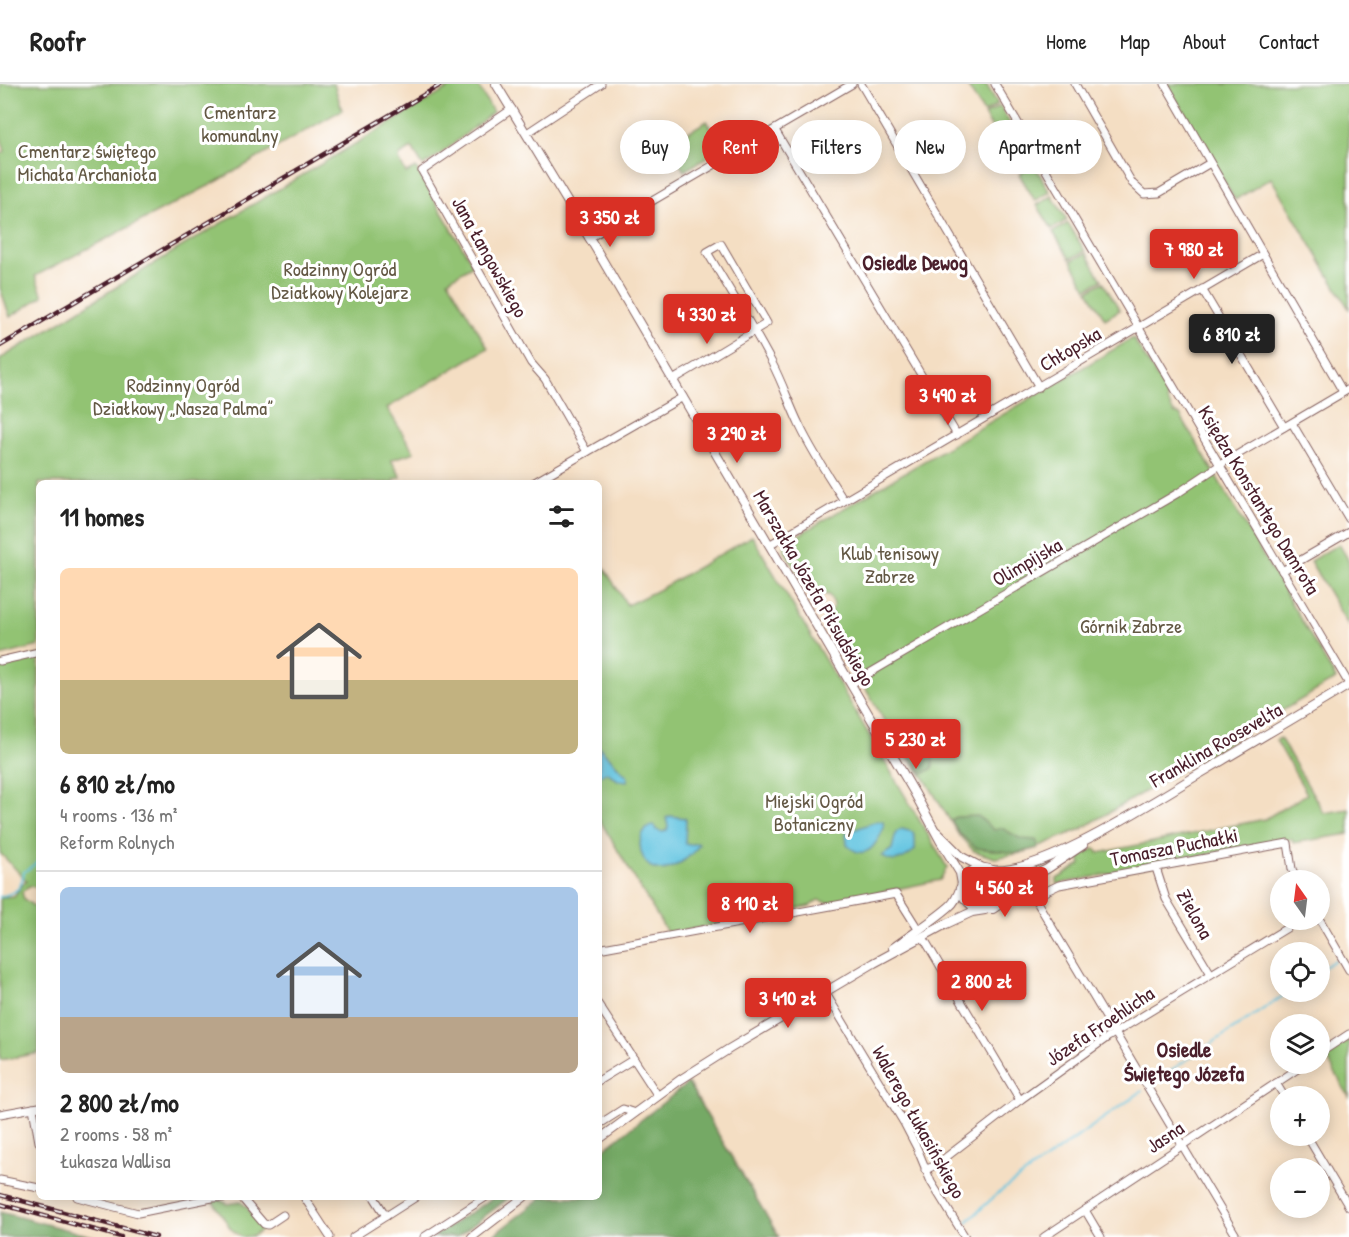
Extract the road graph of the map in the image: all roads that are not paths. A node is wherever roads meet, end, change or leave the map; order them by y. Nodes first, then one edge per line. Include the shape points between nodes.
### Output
1 (496, 84) edge
2 (601, 84) edge
3 (852, 84) edge
4 (861, 84) edge
5 (995, 84) edge
6 (1075, 84) edge
7 (1165, 84) edge
8 (512, 109) junction
9 (779, 127) edge
10 (527, 134) junction
11 (779, 136) edge
12 (1210, 163) junction
13 (702, 172) edge
14 (589, 238) junction
15 (1263, 254) junction
16 (1202, 289) junction
17 (1138, 328) junction
18 (754, 331) junction
19 (673, 380) junction
20 (1039, 387) junction
21 (1346, 391) edge
22 (682, 397) junction
23 (1292, 423) junction
24 (1284, 427) junction
25 (957, 435) junction
26 (587, 452) junction
27 (1219, 466) junction
28 (538, 480) edge
29 (844, 501) junction
30 (1349, 519) edge
31 (1349, 532) edge
32 (770, 545) junction
33 (1282, 571) junction
34 (36, 653) edge
35 (0, 661) edge
36 (851, 684) junction
37 (1349, 685) edge
38 (936, 831) junction
39 (1100, 832) junction
40 (1156, 868) junction
41 (987, 869) junction
42 (1292, 870) edge
43 (961, 886) junction
44 (1007, 896) junction
45 (1025, 896) dead end
46 (1034, 897) junction
47 (984, 910) junction
48 (1284, 930) edge
49 (1326, 930) edge
50 (920, 933) junction
51 (602, 948) edge
52 (1347, 962) edge
53 (1349, 970) edge
54 (1211, 974) junction
55 (825, 992) junction
56 (602, 1010) edge
57 (1115, 1032) junction
58 (1349, 1034) edge
59 (1330, 1046) edge
60 (634, 1059) junction
61 (1290, 1074) edge
62 (602, 1079) edge
63 (1276, 1083) junction
64 (1278, 1086) edge
65 (658, 1095) junction
66 (1020, 1100) junction
67 (36, 1108) edge
68 (634, 1113) junction
69 (0, 1114) edge
70 (602, 1122) edge
71 (602, 1137) edge
72 (1182, 1146) junction
73 (1313, 1146) edge
74 (925, 1170) junction
75 (0, 1180) edge
76 (36, 1187) edge
77 (165, 1200) edge
78 (202, 1200) edge
79 (244, 1200) edge
80 (306, 1200) edge
81 (376, 1200) edge
82 (411, 1200) edge
83 (481, 1200) edge
84 (520, 1200) edge
85 (107, 1201) edge
86 (166, 1207) junction
87 (1349, 1207) edge
88 (1085, 1210) junction
89 (283, 1215) dead end
90 (386, 1216) junction
91 (330, 1237) edge
92 (353, 1237) edge
93 (424, 1237) edge
94 (472, 1237) edge
95 (965, 1237) edge
96 (1044, 1237) edge
97 (1101, 1237) edge
98 (1237, 1237) edge

1 - 8 street, Marszałka Józefa Piłsudskiego
2 - 10 street
3 - 9 street
4 - 20 street
5 - 17 street, Księdza Konstantego Damrota
6 - 12 street via 1138,190 1159,193
7 - 12 street
8 - 10 street, Marszałka Józefa Piłsudskiego
8 - 26 street, Jana Łangowskiego via 422,171 531,363 545,379
10 - 14 street, Marszałka Józefa Piłsudskiego
11 - 25 street
12 - 15 street
13 - 14 street
14 - 19 street, Marszałka Józefa Piłsudskiego
15 - 16 street, Chłopska
15 - 21 street
16 - 17 street, Chłopska
16 - 24 street
17 - 20 street, Chłopska
17 - 27 street, Księdza Konstantego Damrota
18 - 18 street via 707,252 721,244 767,323
18 - 19 street
18 - 29 street via 774,365 798,423
19 - 22 street, Marszałka Józefa Piłsudskiego
20 - 25 street, Chłopska
21 - 23 street, Olimpijska
22 - 26 street
22 - 32 street, Marszałka Józefa Piłsudskiego
23 - 24 street, Olimpijska
23 - 30 street
24 - 27 street, Olimpijska
25 - 29 street, Chłopska
26 - 28 street
27 - 33 street, Księdza Konstantego Damrota
27 - 36 street, Olimpijska
29 - 32 street, Chłopska
31 - 33 street
32 - 36 street, Marszałka Józefa Piłsudskiego
33 - 37 street, Księdza Konstantego Damrota
34 - 35 street
36 - 38 street, Marszałka Józefa Piłsudskiego
37 - 39 street, Franklina Roosevelta
38 - 41 street, Marszałka Józefa Piłsudskiego via 962,857
38 - 43 street, Marszałka Józefa Piłsudskiego via 960,873
39 - 41 street, Franklina Roosevelta via 1045,859 1001,871
39 - 44 street, Franklina Roosevelta via 1058,862 1015,884
40 - 42 street, Tomasza Puchałki via 1288,843
40 - 46 street, Tomasza Puchałki via 1059,885
40 - 54 street, Zielona via 1166,899
41 - 43 street via 970,872
41 - 44 street via 1004,880
43 - 47 street via 964,898
43 - 50 street via 952,904
44 - 47 street via 997,907
45 - 46 street
46 - 57 street
47 - 50 street
48 - 54 street, Józefa Froehlicha
49 - 52 street
50 - 51 street via 896,894
50 - 55 street
50 - 66 street
52 - 53 street
54 - 57 street, Józefa Froehlicha
55 - 65 street
55 - 74 street, Walerego Łukasińskiego via 904,1123
56 - 60 street
57 - 66 street, Józefa Froehlicha
57 - 72 street
58 - 59 street
60 - 62 street
60 - 65 street
61 - 63 street, Jasna
63 - 64 street
63 - 72 street, Jasna
65 - 68 street
66 - 74 street, Józefa Froehlicha
67 - 69 street
68 - 70 street via 623,1109
68 - 71 street
72 - 88 street, Jasna
72 - 98 street
73 - 87 street
74 - 95 street, Walerego Łukasińskiego
75 - 76 street
77 - 86 street
78 - 86 street
79 - 89 street via 264,1224
80 - 91 street
81 - 90 street
82 - 90 street
83 - 93 street
84 - 94 street
85 - 86 street via 138,1213
88 - 96 street, Jasna
88 - 97 street
90 - 92 street

